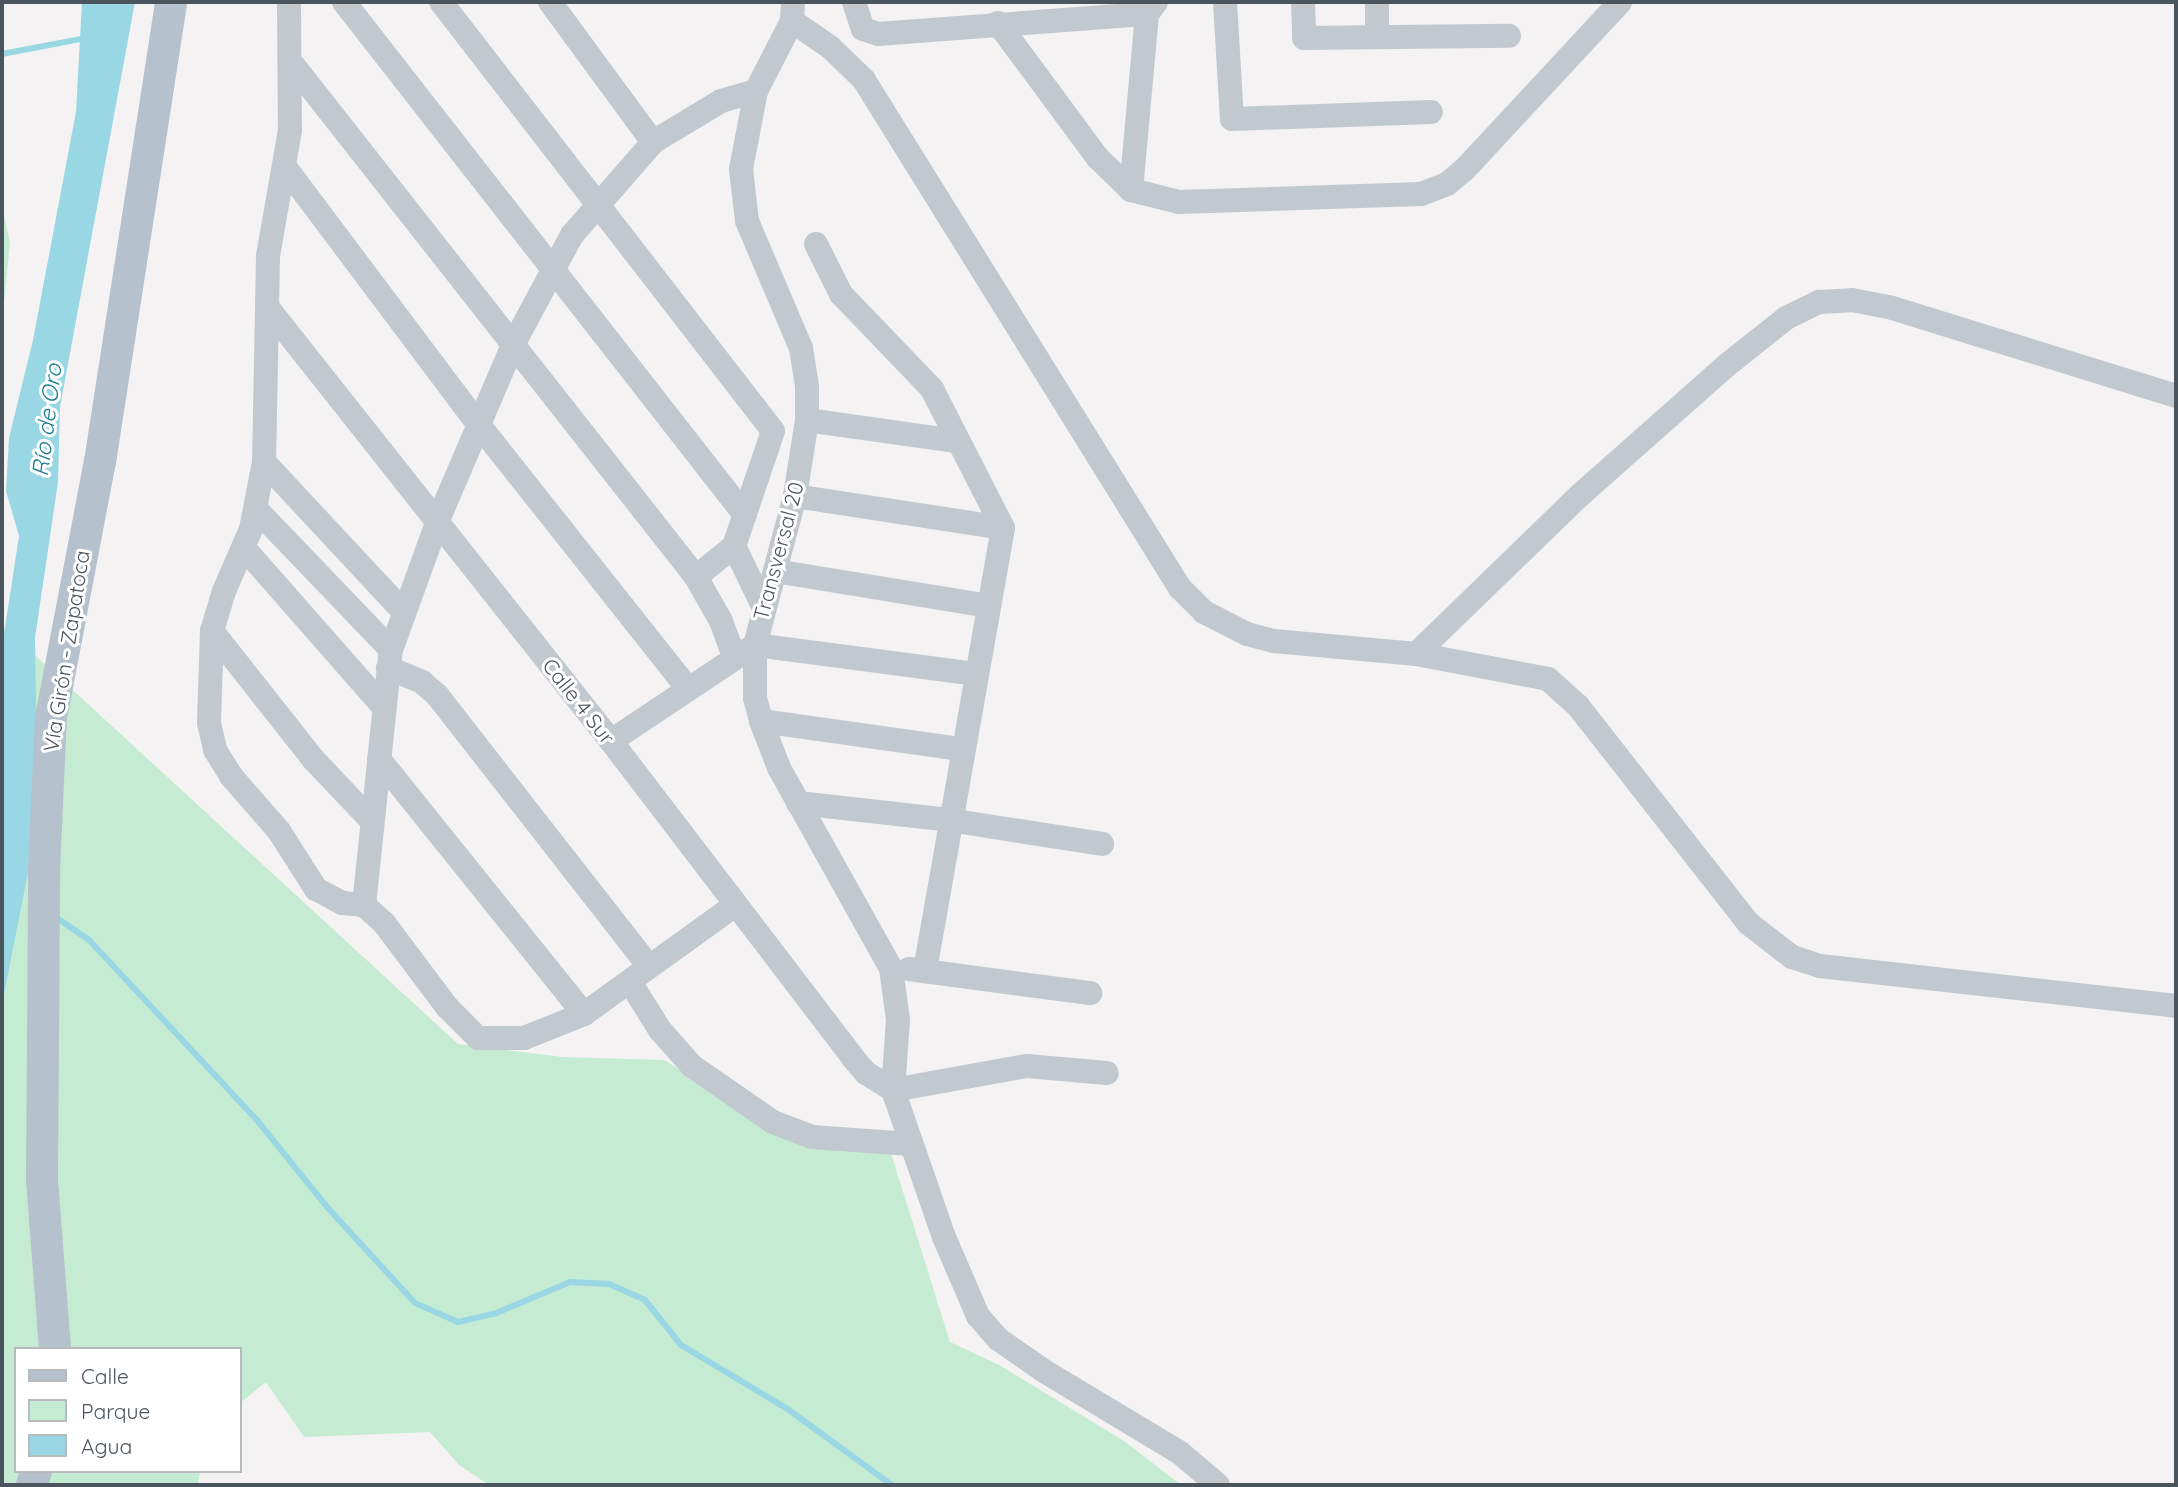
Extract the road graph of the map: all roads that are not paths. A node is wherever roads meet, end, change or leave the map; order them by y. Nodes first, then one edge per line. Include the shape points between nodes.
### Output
1 (171, 2) edge
2 (289, 2) edge
3 (344, 2) edge
4 (441, 2) edge
5 (550, 2) edge
6 (854, 2) edge
7 (1225, 2) edge
8 (1303, 2) edge
9 (1377, 2) edge
10 (1620, 2) edge
11 (1152, 8) edge
12 (792, 12) edge
13 (998, 23) junction
14 (1509, 36) dead end
15 (1377, 37) junction
16 (290, 61) junction
17 (756, 90) junction
18 (1432, 112) dead end
19 (653, 142) junction
20 (285, 167) junction
21 (1131, 190) junction
22 (594, 205) junction
23 (816, 244) dead end
24 (553, 270) junction
25 (268, 308) junction
26 (514, 343) junction
27 (2176, 396) edge
28 (807, 420) junction
29 (479, 425) junction
30 (957, 442) junction
31 (264, 462) junction
32 (795, 496) junction
33 (256, 509) junction
34 (745, 515) junction
35 (438, 520) junction
36 (1003, 528) junction
37 (734, 546) junction
38 (244, 548) junction
39 (775, 571) junction
40 (696, 577) junction
41 (763, 606) junction
42 (988, 606) junction
43 (402, 610) junction
44 (212, 631) junction
45 (744, 651) junction
46 (1416, 654) junction
47 (389, 659) junction
48 (975, 674) junction
49 (687, 687) junction
50 (383, 706) junction
51 (761, 721) junction
52 (611, 741) junction
53 (961, 749) junction
54 (379, 759) junction
55 (798, 803) junction
56 (371, 820) junction
57 (949, 820) junction
58 (1102, 844) dead end
59 (365, 905) junction
60 (735, 905) junction
61 (649, 966) junction
62 (891, 968) junction
63 (925, 971) junction
64 (630, 982) junction
65 (1090, 993) dead end
66 (2176, 1006) edge
67 (584, 1014) junction
68 (1107, 1073) dead end
69 (893, 1090) junction
70 (911, 1144) junction
71 (55, 1347) edge
72 (1218, 1485) edge

1 - 71 main road, Vía Girón - Zapatoca via 100,462 51,718 44,870 43,1233
2 - 16 street
3 - 24 street
4 - 22 street
5 - 19 street
6 - 13 street via 863,29 878,34
7 - 18 street via 1232,119
8 - 15 street via 1304,38
9 - 15 street
10 - 21 street via 1465,169 1447,184 1421,194 1179,202
11 - 13 street
11 - 21 street
12 - 17 street, Transversal 20
12 - 46 street via 864,80 1189,599 1220,623 1247,634 1317,648
13 - 21 street via 1098,158
14 - 15 street
16 - 20 street
16 - 26 street
17 - 19 street via 712,106
17 - 28 street, Transversal 20 via 745,131 742,192 755,241 801,348
19 - 22 street
20 - 25 street via 274,212
20 - 29 street
22 - 24 street
22 - 34 street via 773,431
23 - 30 street via 841,295 932,389
24 - 26 street
24 - 34 street
25 - 31 street
25 - 35 street, Calle 4 Sur
26 - 29 street
26 - 40 street
27 - 46 street via 1889,307 1852,300 1819,302 1786,318 1727,365 1579,496
28 - 30 street
28 - 32 street, Transversal 20
29 - 35 street
29 - 49 street
30 - 36 street
31 - 33 street
31 - 43 street
32 - 36 street
32 - 39 street, Transversal 20
33 - 38 street
33 - 47 street
34 - 37 street
35 - 43 street
35 - 52 street, Calle 4 Sur
36 - 42 street via 1001,559
37 - 40 street
37 - 41 street
38 - 44 street via 223,590
38 - 50 street
39 - 41 street, Transversal 20
39 - 42 street
40 - 45 street
41 - 45 street, Transversal 20
42 - 48 street
43 - 47 street
44 - 56 street via 314,760
44 - 59 street via 209,723 215,750 231,776 279,831 316,889 342,903
45 - 48 street
45 - 49 street
45 - 51 street, Transversal 20
46 - 66 street via 1526,673 1560,688 1740,914 1792,957 1820,966
47 - 50 street
47 - 61 street via 437,695
48 - 53 street
49 - 52 street
50 - 54 street
51 - 53 street
51 - 55 street, Transversal 20
52 - 60 street, Calle 4 Sur
53 - 57 street
54 - 56 street
54 - 67 street
55 - 57 street
55 - 62 street, Transversal 20
56 - 59 street
57 - 58 street
57 - 63 street
59 - 67 street via 403,946 461,1024 478,1038 524,1038
60 - 61 street
60 - 69 street, Calle 4 Sur via 853,1058 866,1073
61 - 64 street
62 - 63 street
62 - 69 street, Transversal 20 via 898,1020
63 - 65 street
64 - 67 street
64 - 70 street via 660,1030 692,1066 773,1122 822,1139
68 - 69 street via 1027,1066
69 - 70 street
70 - 72 street via 963,1287 978,1316 998,1339 1179,1452

